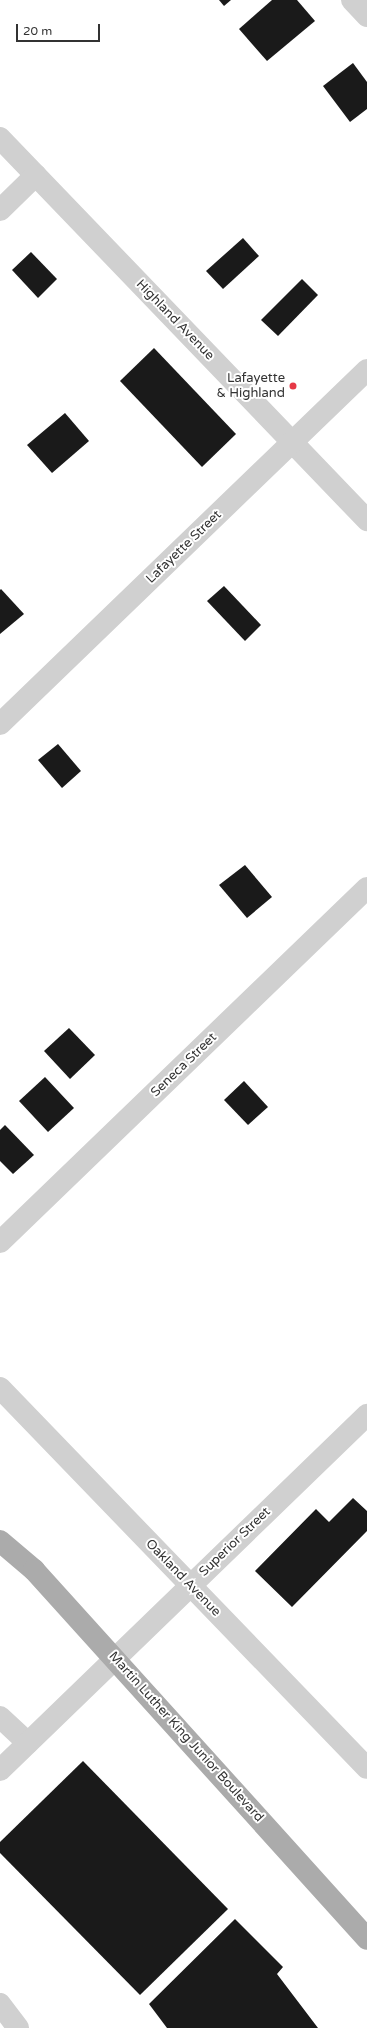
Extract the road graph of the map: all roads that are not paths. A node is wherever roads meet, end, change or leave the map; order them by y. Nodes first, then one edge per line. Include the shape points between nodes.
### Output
1 (352, 0) edge
2 (367, 16) edge
3 (0, 138) edge
4 (36, 175) junction
5 (0, 210) edge
6 (367, 370) edge
7 (293, 442) junction
8 (367, 520) edge
9 (0, 724) edge
10 (367, 888) edge
11 (0, 1242) edge
12 (0, 1388) edge
13 (367, 1415) edge
14 (0, 1541) edge
15 (190, 1585) junction
16 (114, 1660) junction
17 (0, 1717) edge
18 (28, 1743) junction
19 (367, 1768) edge
20 (0, 1770) edge
21 (367, 1939) edge
22 (0, 2004) edge
23 (18, 2028) edge

1 - 2 street
3 - 4 street, Highland Avenue
4 - 5 street
4 - 7 street, Highland Avenue
6 - 7 street, Lafayette Street
7 - 8 street, Highland Avenue
7 - 9 street, Lafayette Street
10 - 11 street, Seneca Street
12 - 15 street, Oakland Avenue
13 - 15 street, Superior Street
14 - 16 main road, Martin Luther King Junior Boulevard via 34,1570
15 - 16 street, Superior Street
15 - 19 street, Oakland Avenue
16 - 18 street, Superior Street
16 - 21 main road, Martin Luther King Junior Boulevard
17 - 18 street
18 - 20 street, Superior Street
22 - 23 street

